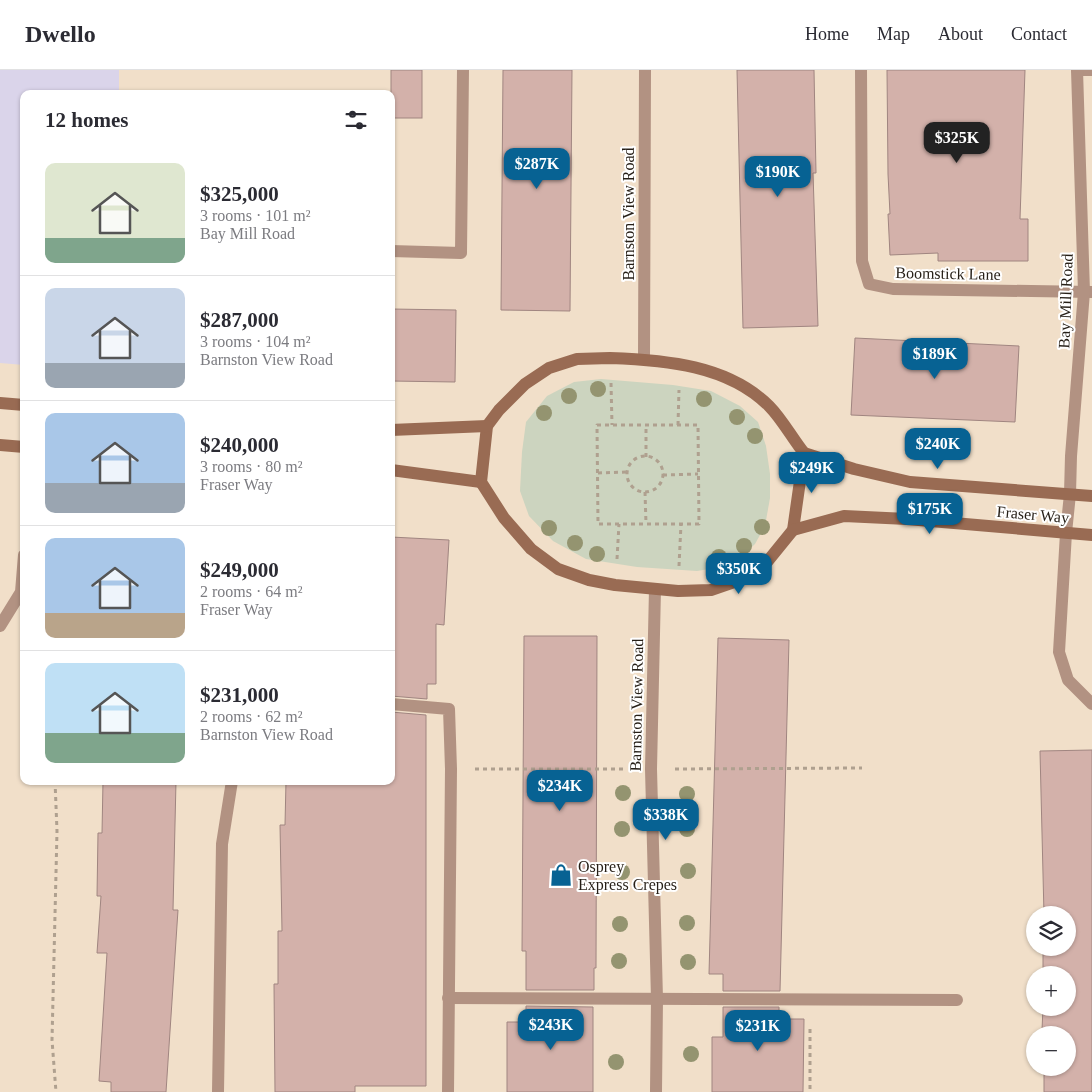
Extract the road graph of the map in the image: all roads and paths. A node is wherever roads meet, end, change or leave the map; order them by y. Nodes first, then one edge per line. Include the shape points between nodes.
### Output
1 (463, 70) edge
2 (645, 70) edge
3 (862, 70) edge
4 (1078, 70) edge
5 (1092, 70) edge
6 (395, 252) edge
7 (1088, 292) edge
8 (610, 358) junction
9 (644, 359) junction
10 (679, 384) dead end
11 (0, 403) edge
12 (20, 406) edge
13 (678, 425) junction
14 (487, 426) junction
15 (612, 426) junction
16 (646, 426) junction
17 (395, 430) edge
18 (0, 445) edge
19 (20, 447) edge
20 (804, 453) junction
21 (646, 457) junction
22 (395, 471) edge
23 (627, 472) junction
24 (598, 473) junction
25 (698, 474) junction
26 (663, 475) junction
27 (482, 482) junction
28 (645, 492) junction
29 (1070, 494) junction
30 (1092, 496) edge
31 (619, 524) junction
32 (646, 524) junction
33 (681, 524) junction
34 (793, 530) junction
35 (1066, 533) junction
36 (1092, 535) edge
37 (616, 564) dead end
38 (655, 589) junction
39 (678, 591) junction
40 (20, 594) edge
41 (0, 626) edge
42 (395, 704) edge
43 (1092, 704) edge
44 (55, 785) edge
45 (231, 785) edge
46 (448, 998) junction
47 (657, 999) junction
48 (957, 1000) dead end
49 (810, 1029) dead end
50 (56, 1092) edge
51 (218, 1092) edge
52 (448, 1092) edge
53 (656, 1092) edge
54 (810, 1092) edge

1 - 6 street via 461,253
2 - 9 street, Barnston View Road
3 - 7 street, Boomstick Lane via 862,261 869,284 893,290
4 - 5 street
4 - 7 street, Bay Mill Road
7 - 29 street, Bay Mill Road
8 - 9 street
8 - 14 street via 577,359 549,368 525,384
8 - 15 path
9 - 20 street via 679,363 735,380 770,407
10 - 13 path
11 - 12 street
13 - 16 path
13 - 25 path via 698,425
14 - 17 street
14 - 27 street
15 - 16 path
15 - 24 path via 597,426
16 - 21 path
18 - 19 street
20 - 29 street, Fraser Way via 910,482
20 - 34 street
21 - 23 path via 633,462
21 - 26 path via 659,463
22 - 27 street
23 - 24 path
23 - 28 path via 630,484
24 - 31 path via 598,524
25 - 26 path
25 - 33 path via 698,524
26 - 28 path via 656,488
27 - 38 street via 504,518 531,549 558,569 589,580
28 - 32 path
29 - 30 street, Fraser Way
29 - 35 street, Bay Mill Road
31 - 32 path
31 - 37 path
32 - 33 path
33 - 39 path
34 - 35 street, Fraser Way via 844,516
34 - 39 street via 767,562 740,580 711,590
35 - 36 street, Fraser Way
35 - 43 street, Bay Mill Road via 1059,652 1068,680
38 - 39 street
38 - 47 street, Barnston View Road via 651,769
40 - 41 street
42 - 46 street via 449,709
44 - 50 path via 52,1040
45 - 51 street via 222,844
46 - 47 street
46 - 52 street
47 - 48 street
47 - 53 street, Barnston View Road
49 - 54 path

